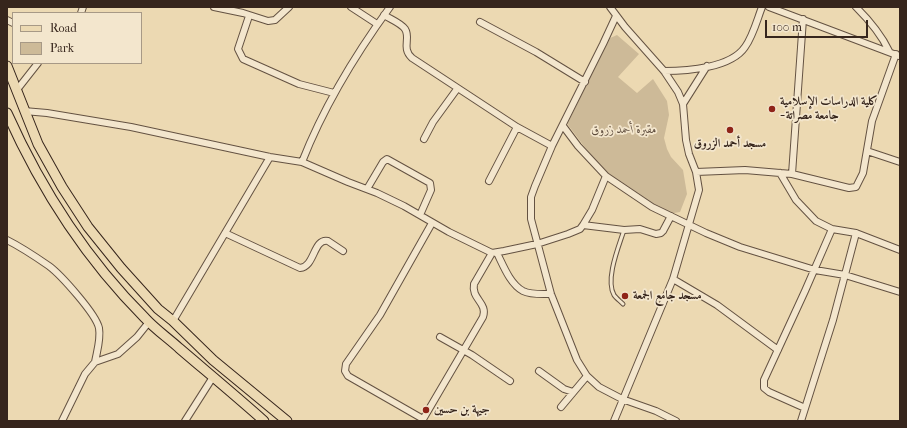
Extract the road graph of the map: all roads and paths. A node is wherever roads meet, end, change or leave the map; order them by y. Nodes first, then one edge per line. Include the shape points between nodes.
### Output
1 (216, 7) edge
2 (289, 7) edge
3 (351, 7) edge
4 (390, 7) edge
5 (610, 7) edge
6 (762, 7) edge
7 (769, 7) edge
8 (856, 7) edge
9 (232, 9) edge
10 (384, 15) junction
11 (249, 16) junction
12 (616, 16) junction
13 (803, 19) junction
14 (480, 22) dead end
15 (378, 24) junction
16 (889, 51) junction
17 (898, 55) edge
18 (37, 64) edge
19 (7, 66) edge
20 (707, 66) junction
21 (664, 71) junction
22 (585, 82) junction
23 (458, 89) junction
24 (16, 91) junction
25 (334, 93) junction
26 (683, 104) junction
27 (24, 110) junction
28 (7, 113) edge
29 (563, 126) junction
30 (517, 127) junction
31 (424, 139) dead end
32 (552, 146) junction
33 (867, 151) junction
34 (270, 157) junction
35 (302, 162) junction
36 (900, 162) edge
37 (696, 172) junction
38 (780, 173) junction
39 (792, 174) junction
40 (606, 176) junction
41 (489, 181) dead end
42 (367, 189) junction
43 (420, 216) junction
44 (671, 216) junction
45 (432, 223) junction
46 (689, 224) junction
47 (583, 225) junction
48 (832, 229) junction
49 (624, 230) junction
50 (225, 233) junction
51 (856, 233) junction
52 (7, 240) edge
53 (537, 244) junction
54 (900, 250) edge
55 (343, 251) dead end
56 (494, 253) junction
57 (815, 270) junction
58 (845, 275) junction
59 (674, 279) junction
60 (900, 292) edge
61 (551, 294) junction
62 (623, 304) dead end
63 (149, 322) junction
64 (173, 322) junction
65 (440, 337) dead end
66 (778, 350) junction
67 (463, 351) junction
68 (95, 362) junction
69 (539, 371) dead end
70 (587, 376) junction
71 (213, 377) junction
72 (510, 380) dead end
73 (573, 392) junction
74 (622, 399) junction
75 (561, 408) dead end
76 (804, 408) junction
77 (423, 420) edge
78 (62, 421) edge
79 (185, 421) edge
80 (264, 421) edge
81 (287, 421) edge
82 (614, 421) edge
83 (676, 421) edge
84 (801, 421) edge

1 - 9 street
2 - 11 street via 275,20 268,21
3 - 15 street
4 - 10 street
5 - 12 street
6 - 20 street via 744,49 730,60
7 - 13 street
8 - 16 street via 873,23
9 - 11 street
10 - 15 street
10 - 23 street via 405,28 409,55
11 - 25 street via 238,49 243,58 299,84
12 - 21 street
12 - 22 street
13 - 16 street
13 - 39 street
14 - 22 street
15 - 25 street
16 - 17 street
17 - 33 street via 872,121
18 - 24 street
19 - 24 main road
20 - 21 street
20 - 26 street
21 - 26 street
22 - 29 street
23 - 30 street
23 - 31 street via 433,122
24 - 27 main road
25 - 35 street
26 - 37 street via 686,140
27 - 34 street via 131,127
27 - 64 main road via 38,144 88,227 121,268
28 - 63 main road via 19,141 63,218 116,288
29 - 32 street
29 - 40 street
30 - 32 street
30 - 41 street
32 - 53 street via 531,197 531,219
33 - 36 street
33 - 39 street via 863,173 855,187 849,188
34 - 35 street
34 - 50 street
35 - 42 street
37 - 38 street via 745,170
37 - 46 street via 699,190
38 - 39 street
38 - 48 street via 806,212 816,221
40 - 44 street via 652,207
40 - 47 street
42 - 43 street
42 - 43 street via 387,159 430,183 431,190
43 - 45 street
44 - 46 street
44 - 49 street via 659,234 640,229
45 - 56 street
45 - 77 street via 380,315 346,364 345,371 348,376
46 - 57 street via 740,247
46 - 59 street
47 - 49 street
47 - 53 street via 576,231
48 - 51 street
48 - 57 street
49 - 62 lane via 611,285 614,296
50 - 55 street via 300,268 308,265 319,245 325,240
50 - 64 street
51 - 54 street
51 - 58 street
52 - 68 street via 50,267 96,319 99,339
53 - 56 street
53 - 61 street
56 - 61 street via 511,280 523,291
56 - 67 street via 474,284 474,294 485,312
57 - 58 street
57 - 66 street
58 - 60 street
58 - 76 street
59 - 66 street via 717,305
59 - 74 street
61 - 70 street via 577,360
63 - 68 street via 138,337 118,354
63 - 71 main road
64 - 81 main road via 212,360
65 - 67 street
66 - 76 street via 765,375 764,388
67 - 72 street
67 - 77 street
68 - 78 street via 85,374
69 - 73 street via 564,389
70 - 73 street
70 - 74 street via 599,387
71 - 79 street
71 - 80 main road
73 - 75 street
74 - 82 street
74 - 83 street
76 - 84 street

